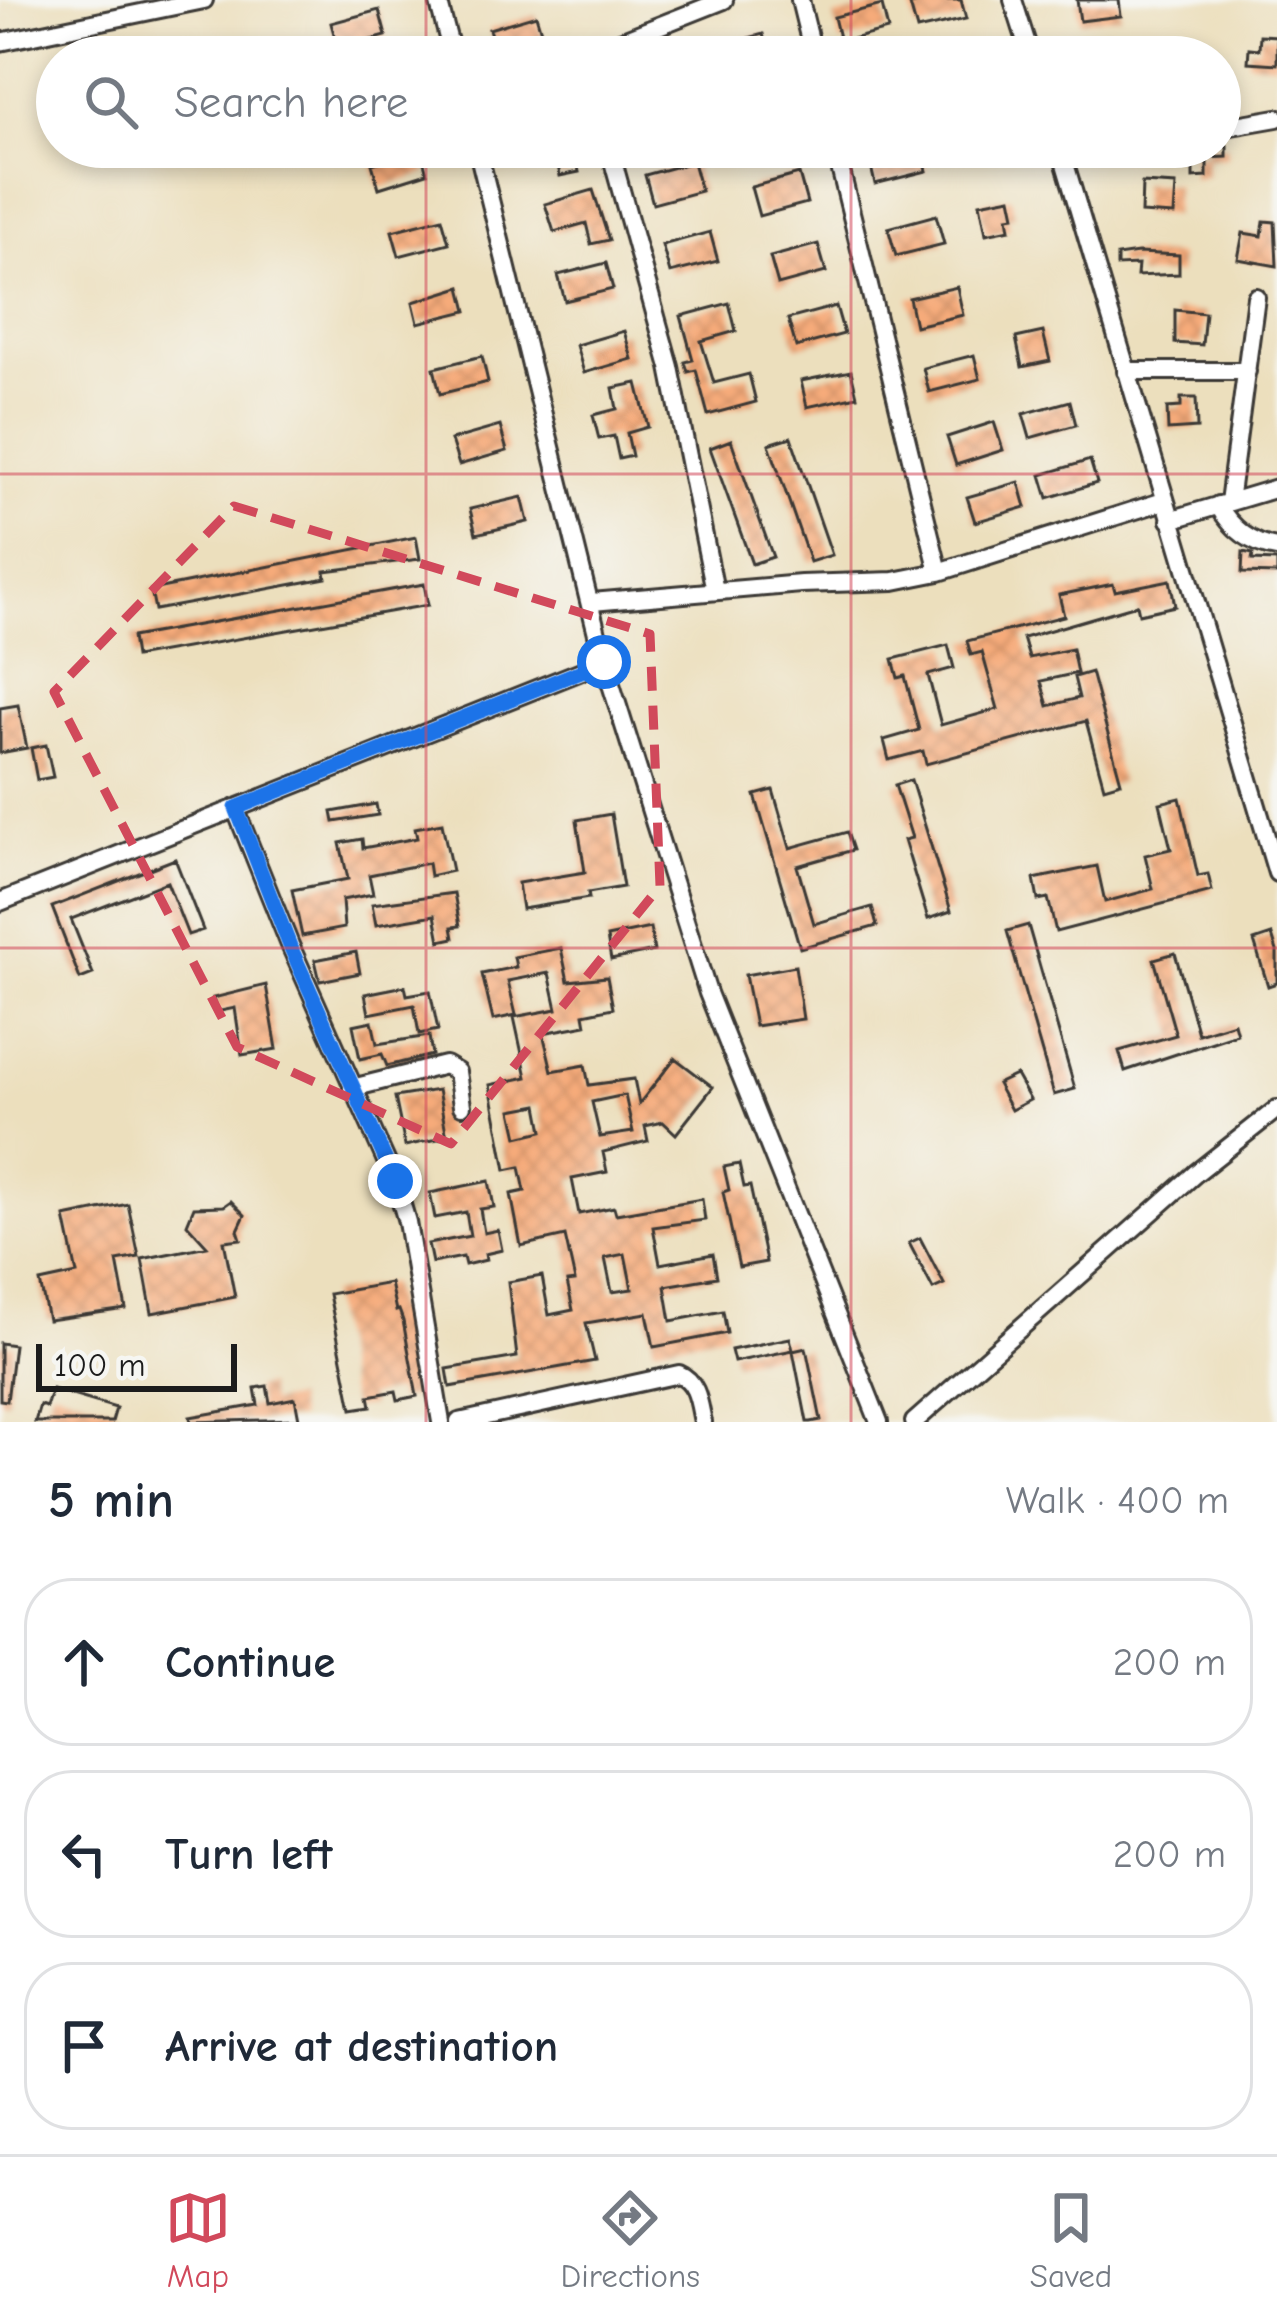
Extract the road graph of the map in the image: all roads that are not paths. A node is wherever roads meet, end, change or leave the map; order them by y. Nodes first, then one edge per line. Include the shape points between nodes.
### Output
1 (204, 0) edge
2 (438, 0) edge
3 (724, 0) edge
4 (800, 0) edge
5 (1013, 0) edge
6 (447, 36) edge
7 (635, 36) edge
8 (809, 36) edge
9 (1024, 36) edge
10 (0, 42) edge
11 (1277, 118) edge
12 (1241, 124) edge
13 (482, 168) edge
14 (615, 168) edge
15 (841, 168) edge
16 (1066, 168) edge
17 (1256, 297) dead end
18 (1126, 371) junction
19 (1247, 371) junction
20 (1277, 488) edge
21 (1164, 501) junction
22 (1223, 504) junction
23 (1170, 520) junction
24 (1277, 548) edge
25 (939, 572) junction
26 (715, 591) junction
27 (592, 602) junction
28 (604, 662) junction
29 (236, 808) junction
30 (1268, 812) edge
31 (1277, 873) edge
32 (0, 902) edge
33 (352, 1088) junction
34 (462, 1106) dead end
35 (1277, 1109) edge
36 (441, 1422) edge
37 (459, 1422) edge
38 (703, 1422) edge
39 (879, 1422) edge
40 (914, 1422) edge

1 - 10 street
2 - 6 street
3 - 7 street
4 - 8 street
5 - 9 street
11 - 12 street
13 - 27 street
14 - 26 street via 670,367
15 - 25 street
16 - 18 street
17 - 19 street
18 - 19 street
18 - 21 street
19 - 22 street
20 - 22 street
21 - 23 street
21 - 25 street
22 - 23 street
22 - 24 street via 1230,526
23 - 30 street
25 - 26 street
26 - 27 street
27 - 28 street
28 - 29 street
28 - 39 street via 709,993
29 - 32 street
29 - 33 street
30 - 31 street
33 - 34 street via 446,1065 457,1072
33 - 36 street via 407,1222
35 - 40 street
37 - 38 street via 679,1374 695,1389

